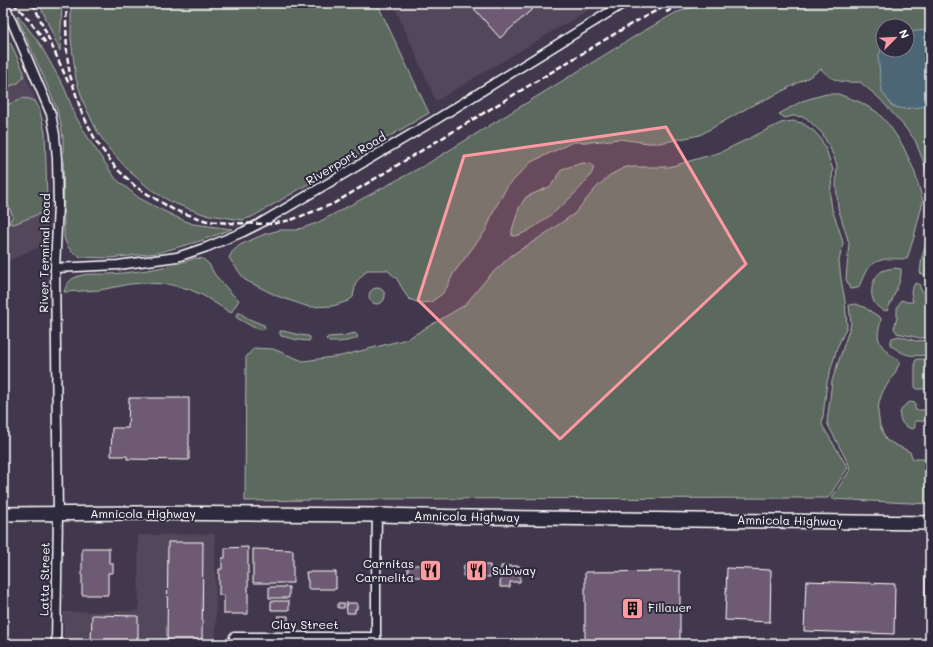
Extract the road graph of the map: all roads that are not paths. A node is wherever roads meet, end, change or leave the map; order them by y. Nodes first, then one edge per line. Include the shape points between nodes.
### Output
1 (4, 3) edge
2 (624, 3) edge
3 (55, 268) junction
4 (3, 514) edge
5 (58, 514) junction
6 (377, 515) junction
7 (930, 523) edge
8 (234, 637) dead end
9 (376, 641) edge
10 (56, 644) edge

1 - 3 street, River Terminal Road via 51,114 57,159
2 - 3 street, Riverport Road via 432,122 243,232 177,257 118,265
3 - 5 street, River Terminal Road
4 - 5 main road, Amnicola Highway
5 - 6 main road, Amnicola Highway
5 - 10 street, Latta Street
6 - 7 main road, Amnicola Highway
6 - 9 street
8 - 9 street, Clay Street

